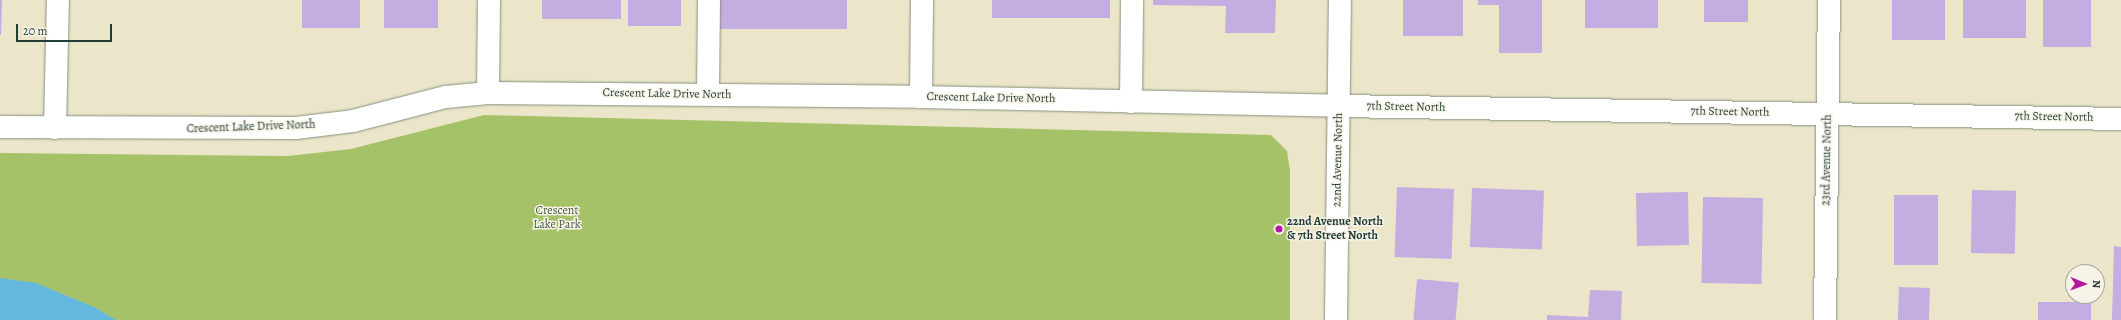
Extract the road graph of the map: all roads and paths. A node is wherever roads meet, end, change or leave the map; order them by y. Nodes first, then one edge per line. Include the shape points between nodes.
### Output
1 (58, 0) edge
2 (489, 0) edge
3 (709, 0) edge
4 (922, 0) edge
5 (1132, 0) edge
6 (1340, 0) edge
7 (1829, 0) edge
8 (488, 92) junction
9 (708, 94) junction
10 (920, 97) junction
11 (1131, 102) junction
12 (1338, 106) junction
13 (1828, 113) junction
14 (2121, 119) edge
15 (0, 127) edge
16 (55, 128) junction
17 (1336, 320) edge
18 (1825, 320) edge

1 - 16 street
2 - 8 street
3 - 9 street
4 - 10 street
5 - 11 street
6 - 12 street, 22nd Avenue North
7 - 13 street, 23rd Avenue North
8 - 9 street, Crescent Lake Drive North
8 - 16 street, Crescent Lake Drive North via 446,98 353,121 296,128
9 - 10 street, Crescent Lake Drive North
10 - 11 street, Crescent Lake Drive North
11 - 12 street, Crescent Lake Drive North
12 - 13 street, 7th Street North
12 - 17 street, 22nd Avenue North
13 - 14 street, 7th Street North
13 - 18 street, 23rd Avenue North
15 - 16 street, Crescent Lake Drive North

